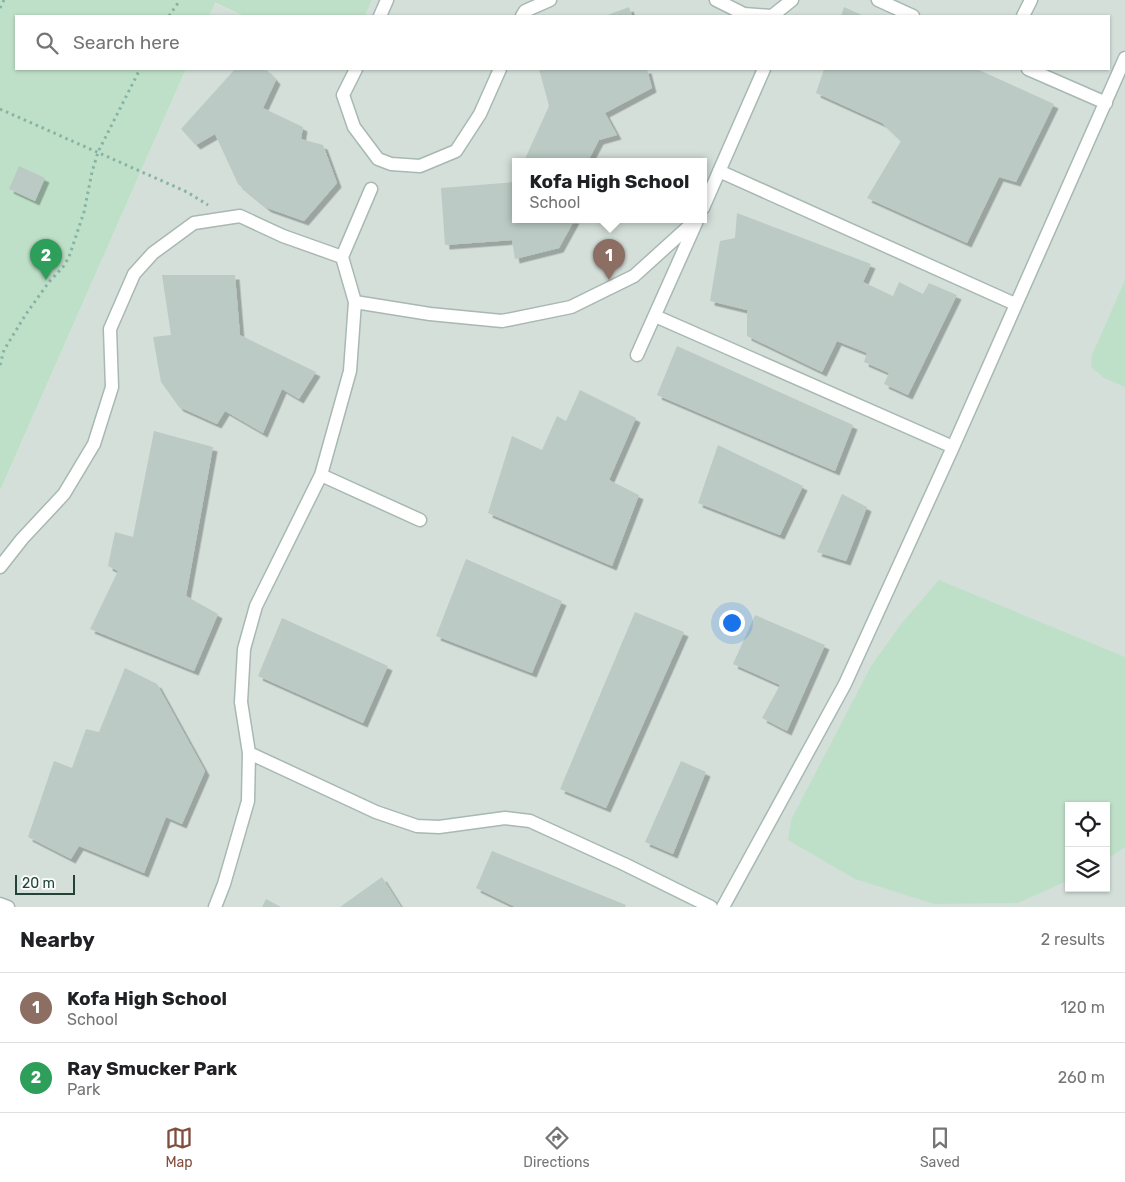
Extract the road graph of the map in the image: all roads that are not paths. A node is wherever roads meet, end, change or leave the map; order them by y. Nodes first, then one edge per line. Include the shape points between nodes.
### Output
1 (387, 0) edge
2 (550, 0) edge
3 (716, 0) edge
4 (793, 0) edge
5 (878, 0) edge
6 (1031, 0) edge
7 (898, 4) edge
8 (380, 15) edge
9 (523, 15) edge
10 (758, 15) edge
11 (773, 15) edge
12 (787, 15) edge
13 (912, 15) edge
14 (1024, 15) edge
15 (1125, 58) edge
16 (356, 70) edge
17 (500, 70) edge
18 (764, 70) edge
19 (1030, 70) edge
20 (1106, 103) junction
21 (719, 171) junction
22 (372, 189) dead end
23 (707, 199) edge
24 (694, 223) edge
25 (696, 223) edge
26 (342, 257) junction
27 (355, 302) junction
28 (1015, 304) junction
29 (655, 316) junction
30 (637, 355) dead end
31 (952, 447) junction
32 (321, 475) junction
33 (420, 520) dead end
34 (0, 566) edge
35 (249, 753) junction
36 (0, 904) edge
37 (8, 907) edge
38 (215, 907) edge
39 (711, 907) edge
40 (723, 907) edge

1 - 8 lane
2 - 9 lane
3 - 10 lane via 744,14
4 - 11 lane
4 - 12 lane
5 - 7 lane
6 - 14 lane
7 - 13 lane
15 - 20 lane
16 - 17 lane via 343,95 354,127 378,159 391,164 420,166 456,151 480,114
18 - 21 lane
19 - 20 lane
20 - 28 lane
21 - 23 lane
21 - 28 lane
22 - 26 lane
24 - 27 lane via 634,276 570,306 502,321
25 - 29 lane
26 - 27 lane
26 - 34 lane via 283,236 240,216 194,223 152,253 134,274 110,329 112,388 94,444 64,494
27 - 32 lane via 350,371
28 - 31 lane
29 - 30 lane
29 - 31 lane
31 - 40 lane via 845,684
32 - 33 lane
32 - 35 lane via 256,606 244,649 241,702
35 - 38 lane via 248,801
35 - 39 lane via 376,812 417,826 439,827 505,818 530,820
36 - 37 lane

